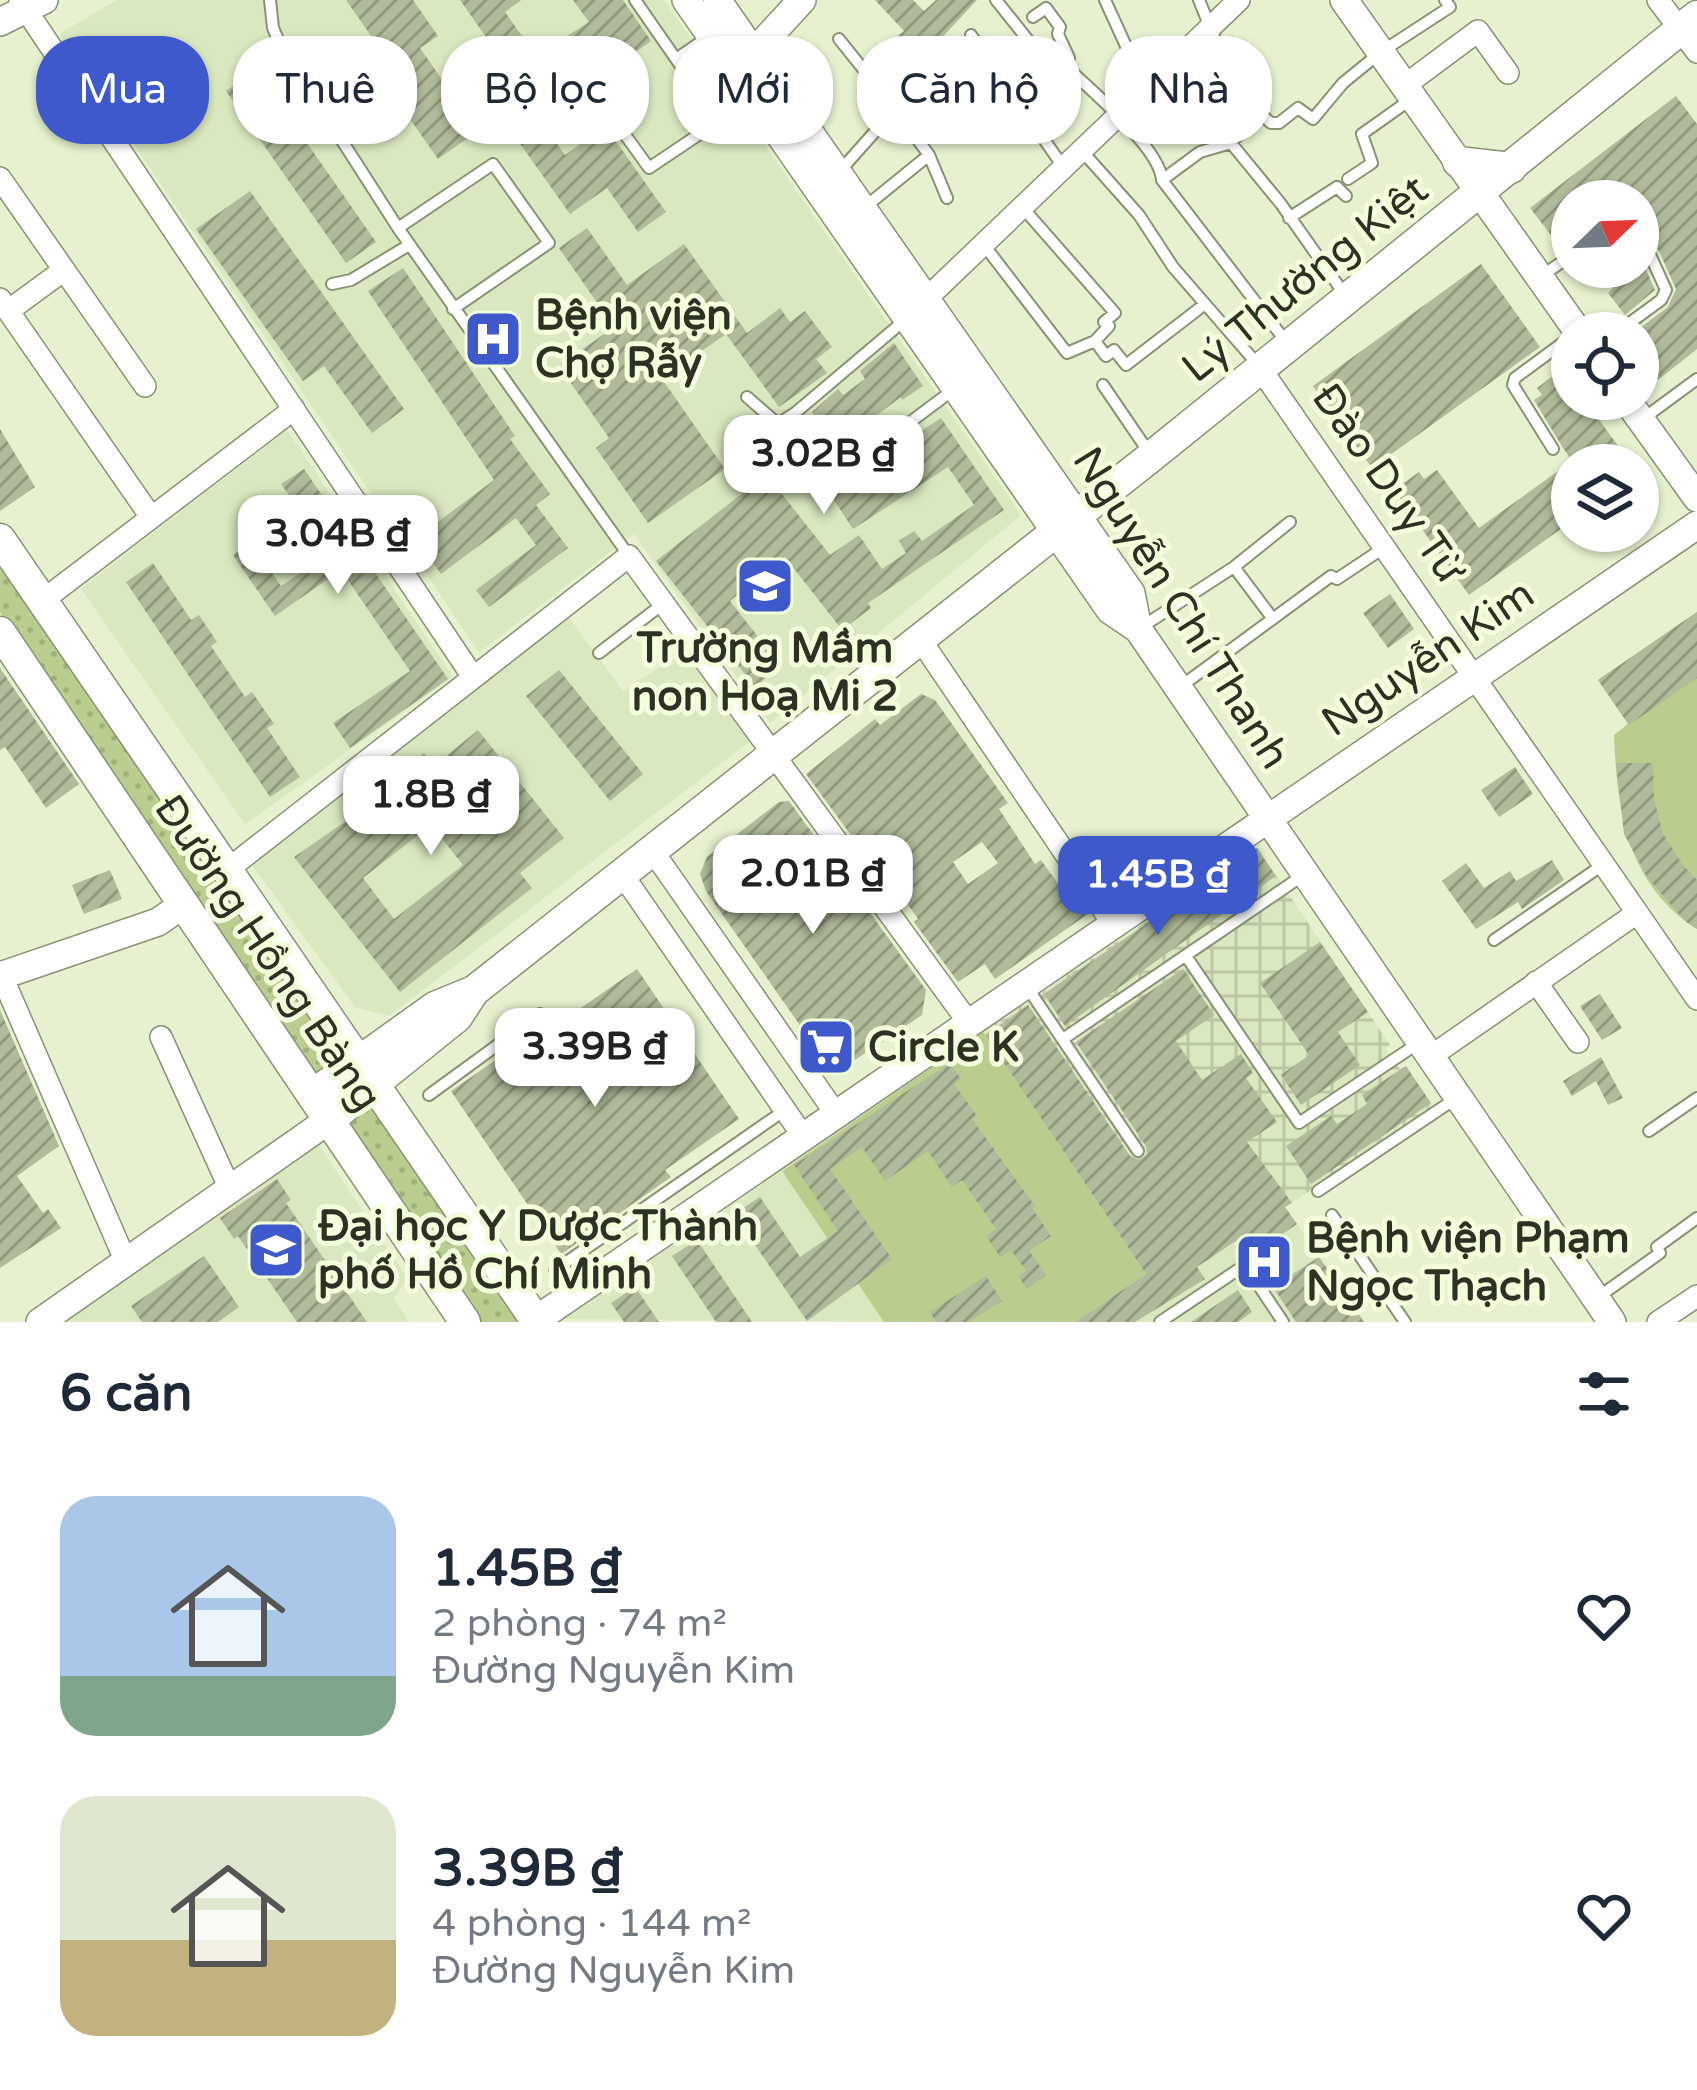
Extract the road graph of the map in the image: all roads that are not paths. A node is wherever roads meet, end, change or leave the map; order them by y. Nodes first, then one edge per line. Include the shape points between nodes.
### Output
1 (270, 0) edge
2 (635, 0) edge
3 (686, 0) edge
4 (802, 0) edge
5 (996, 0) edge
6 (1106, 0) edge
7 (1199, 0) edge
8 (1239, 0) edge
9 (1344, 0) edge
10 (1658, 0) edge
11 (30, 3) edge
12 (1448, 3) edge
13 (1033, 16) dead end
14 (720, 19) edge
15 (0, 22) edge
16 (1208, 29) junction
17 (1691, 32) edge
18 (970, 35) dead end
19 (769, 36) edge
20 (1025, 36) edge
21 (1059, 36) edge
22 (1122, 36) edge
23 (1201, 36) edge
24 (1211, 36) edge
25 (839, 39) dead end
26 (1381, 52) junction
27 (673, 55) edge
28 (857, 62) edge
29 (1508, 74) dead end
30 (1081, 82) edge
31 (1409, 92) junction
32 (1105, 106) edge
33 (1272, 123) edge
34 (1105, 129) edge
35 (632, 144) edge
36 (685, 144) edge
37 (802, 144) edge
38 (814, 144) edge
39 (864, 144) edge
40 (921, 144) edge
41 (1142, 144) edge
42 (1228, 144) edge
43 (1232, 144) edge
44 (1082, 151) junction
45 (929, 155) junction
46 (1458, 161) junction
47 (1064, 168) junction
48 (1511, 168) junction
49 (838, 173) junction
50 (0, 178) edge
51 (1348, 179) dead end
52 (1162, 180) junction
53 (1480, 192) junction
54 (1346, 196) dead end
55 (947, 198) dead end
56 (1022, 208) junction
57 (863, 209) junction
58 (1289, 218) junction
59 (398, 228) junction
60 (871, 243) junction
61 (409, 245) junction
62 (984, 245) junction
63 (1551, 269) edge
64 (64, 270) junction
65 (1659, 275) edge
66 (1540, 277) junction
67 (332, 284) dead end
68 (1347, 298) junction
69 (1205, 304) junction
70 (4, 305) edge
71 (453, 309) junction
72 (917, 309) junction
73 (1562, 312) edge
74 (1644, 312) edge
75 (1095, 341) junction
76 (1288, 345) junction
77 (1551, 351) edge
78 (1261, 368) junction
79 (1697, 379) edge
80 (1102, 385) dead end
81 (145, 386) dead end
82 (956, 388) junction
83 (746, 397) dead end
84 (1659, 398) edge
85 (294, 409) junction
86 (1641, 420) edge
87 (909, 423) dead end
88 (1551, 445) edge
89 (1152, 456) junction
90 (1697, 498) edge
91 (151, 518) junction
92 (1290, 522) dead end
93 (1066, 523) junction
94 (1697, 525) edge
95 (0, 539) edge
96 (1385, 547) junction
97 (629, 556) junction
98 (1234, 567) junction
99 (42, 601) junction
100 (664, 604) junction
101 (1273, 619) junction
102 (0, 622) edge
103 (1138, 629) junction
104 (0, 632) edge
105 (920, 638) junction
106 (599, 653) dead end
107 (473, 677) junction
108 (1475, 677) junction
109 (1178, 688) junction
110 (773, 754) junction
111 (1266, 819) junction
112 (652, 850) junction
113 (1604, 864) junction
114 (227, 870) junction
115 (622, 874) junction
116 (1304, 874) junction
117 (184, 904) junction
118 (1637, 913) junction
119 (1113, 924) junction
120 (1494, 940) dead end
121 (1186, 956) junction
122 (0, 974) edge
123 (1537, 982) junction
124 (1025, 984) junction
125 (474, 991) junction
126 (1697, 999) edge
127 (540, 1014) dead end
128 (969, 1023) junction
129 (334, 1026) junction
130 (397, 1034) junction
131 (160, 1037) dead end
132 (1063, 1039) junction
133 (1578, 1042) dead end
134 (1424, 1049) junction
135 (367, 1072) junction
136 (429, 1095) dead end
137 (1457, 1097) junction
138 (1697, 1098) edge
139 (321, 1107) junction
140 (785, 1110) junction
141 (836, 1114) junction
142 (1649, 1131) dead end
143 (803, 1136) junction
144 (1138, 1151) dead end
145 (230, 1189) junction
146 (1318, 1191) dead end
147 (1332, 1215) dead end
148 (1697, 1218) edge
149 (126, 1262) junction
150 (555, 1270) dead end
151 (1697, 1296) edge
152 (1604, 1310) edge
153 (535, 1321) edge
154 (40, 1322) edge
155 (465, 1322) edge
156 (1160, 1322) edge
157 (1283, 1322) edge
158 (1405, 1322) edge
159 (1658, 1322) edge

1 - 59 lane via 280,44
2 - 27 lane
3 - 14 street, Nguyễn Chí Thanh
4 - 19 street
5 - 20 lane
6 - 22 lane
7 - 16 lane
8 - 16 street
9 - 26 street
10 - 17 street
11 - 15 street
11 - 85 street
12 - 26 lane
13 - 21 lane via 1046,8
16 - 23 street
16 - 24 lane
17 - 48 main road, Lý Thường Kiệt
18 - 47 lane
25 - 28 lane
26 - 31 street
26 - 33 lane via 1313,119 1298,108
29 - 31 street via 1478,31
30 - 32 lane
31 - 46 street
31 - 51 lane via 1362,134 1372,163
34 - 44 street
35 - 36 lane via 649,168
37 - 60 street
38 - 49 street, Nguyễn Chí Thanh
39 - 49 lane
40 - 45 lane
41 - 52 lane
42 - 52 lane via 1200,152
43 - 58 lane
44 - 47 street
44 - 69 lane
45 - 55 lane
45 - 57 lane
46 - 48 main road
46 - 53 street
47 - 56 street
48 - 53 main road, Lý Thường Kiệt
49 - 57 street, Nguyễn Chí Thanh
50 - 64 street
52 - 76 lane
53 - 66 street
53 - 68 main road, Lý Thường Kiệt
54 - 58 lane via 1336,187
56 - 62 street
56 - 75 lane via 1114,313
57 - 60 street, Nguyễn Chí Thanh
58 - 68 lane
59 - 61 lane
59 - 71 lane via 493,164 549,243
60 - 72 street, Nguyễn Chí Thanh
61 - 67 lane
61 - 71 lane
62 - 72 street
62 - 75 lane via 1067,353
63 - 66 lane
64 - 70 street
64 - 81 street
65 - 74 lane via 1666,290
66 - 73 street
68 - 76 main road, Lý Thường Kiệt
69 - 75 lane via 1126,364
69 - 78 lane
70 - 91 street
71 - 97 lane
72 - 82 street
72 - 83 lane via 778,424
72 - 93 street, Nguyễn Chí Thanh
76 - 78 main road, Lý Thường Kiệt
77 - 88 lane via 1513,385
78 - 89 main road, Lý Thường Kiệt
78 - 96 street, Đào Duy Từ
79 - 84 lane
80 - 89 lane
82 - 87 lane
82 - 93 street
85 - 91 street
85 - 107 street
86 - 90 street
89 - 93 main road, Lý Thường Kiệt
91 - 99 street
92 - 98 lane
93 - 103 street, Nguyễn Chí Thanh via 1111,610
93 - 105 main road, Lý Thường Kiệt
94 - 108 street, Nguyễn Kim
95 - 99 main road, Đường Hồng Bàng
96 - 101 lane
96 - 108 street, Đào Duy Từ
97 - 100 street
97 - 107 street
98 - 101 lane
98 - 103 lane
99 - 102 main road
99 - 114 main road, Đường Hồng Bàng
100 - 106 lane
100 - 110 street
101 - 109 lane
103 - 109 street, Nguyễn Chí Thanh
104 - 117 main road, Đường Hồng Bàng
105 - 110 main road, Lý Thường Kiệt
105 - 119 street
107 - 114 street
108 - 111 street, Nguyễn Kim
108 - 113 street, Đào Duy Từ
109 - 111 street, Nguyễn Chí Thanh
110 - 112 main road, Lý Thường Kiệt
110 - 128 street
111 - 116 street, Nguyễn Chí Thanh
111 - 119 street, Nguyễn Kim
112 - 115 main road, Lý Thường Kiệt
112 - 141 street
113 - 118 street, Đào Duy Từ
113 - 120 lane
114 - 117 main road
114 - 129 main road, Đường Hồng Bàng
115 - 125 main road, Lý Thường Kiệt
115 - 140 street
116 - 121 lane
116 - 134 street, Nguyễn Chí Thanh
117 - 122 street via 158,922
117 - 139 main road, Đường Hồng Bàng
118 - 123 street
118 - 126 street, Đào Duy Từ
119 - 124 street, Nguyễn Kim
121 - 132 lane
121 - 134 lane via 1299,1124
122 - 149 street
123 - 133 street
123 - 134 street
124 - 128 street, Nguyễn Kim
124 - 132 lane
125 - 130 main road
125 - 135 main road via 457,1017
127 - 136 lane
128 - 141 street, Nguyễn Kim
129 - 130 main road
129 - 135 main road, Đường Hồng Bàng
130 - 135 main road
131 - 145 street
132 - 144 lane
134 - 137 street, Nguyễn Chí Thanh
135 - 139 main road
135 - 153 main road, Đường Hồng Bàng
137 - 146 lane
137 - 152 street, Nguyễn Chí Thanh
138 - 142 lane
139 - 145 street
139 - 155 main road, Đường Hồng Bàng
140 - 143 street
140 - 150 lane
141 - 143 street, Nguyễn Kim
143 - 153 street, Nguyễn Kim
145 - 149 street
147 - 158 lane
148 - 152 lane via 1657,1247
149 - 154 street
151 - 159 street
156 - 157 lane via 1245,1265

